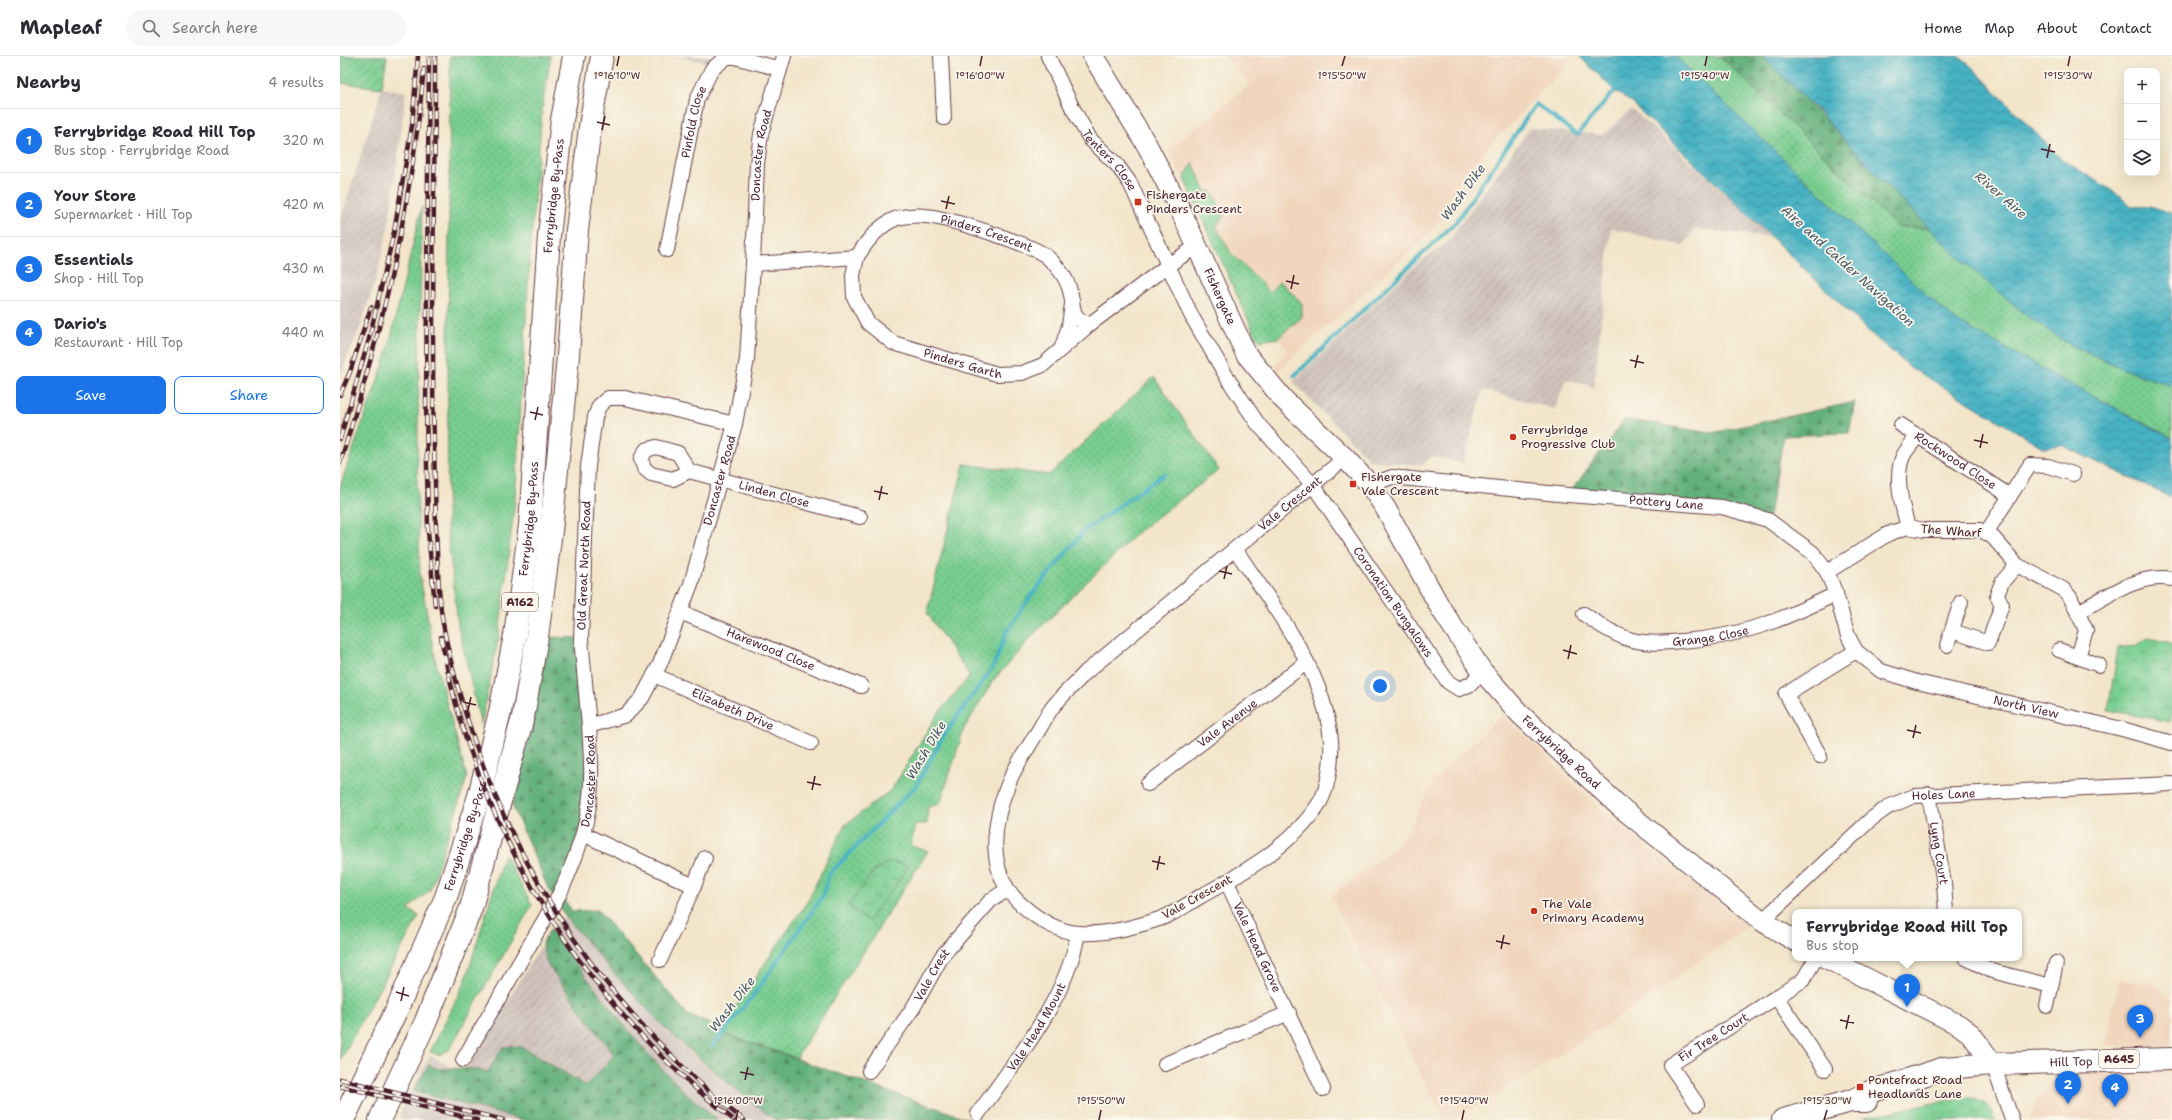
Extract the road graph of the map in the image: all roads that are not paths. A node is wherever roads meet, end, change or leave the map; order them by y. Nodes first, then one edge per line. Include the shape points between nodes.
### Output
1 (574, 56) edge
2 (602, 56) edge
3 (941, 56) edge
4 (1048, 56) edge
5 (1093, 56) edge
6 (782, 63) edge
7 (944, 118) dead end
8 (1197, 246) junction
9 (667, 250) dead end
10 (856, 257) junction
11 (753, 264) junction
12 (1167, 266) junction
13 (1072, 304) junction
14 (1090, 324) junction
15 (1062, 347) junction
16 (599, 406) joint
17 (735, 424) junction
18 (1902, 425) dead end
19 (1918, 435) junction
20 (1345, 458) junction
21 (689, 471) dead end
22 (2073, 474) dead end
23 (719, 480) junction
24 (1313, 485) junction
25 (1370, 485) junction
26 (2010, 496) junction
27 (1386, 509) joint
28 (860, 516) dead end
29 (1908, 527) junction
30 (1986, 532) junction
31 (1235, 549) junction
32 (2017, 565) junction
33 (1827, 572) junction
34 (2172, 579) edge
35 (1836, 594) junction
36 (1961, 602) dead end
37 (680, 612) junction
38 (2078, 612) junction
39 (1584, 614) dead end
40 (1952, 630) junction
41 (1946, 645) dead end
42 (2059, 650) dead end
43 (1856, 651) junction
44 (2078, 657) junction
45 (1307, 662) junction
46 (2099, 665) dead end
47 (1482, 671) junction
48 (1881, 671) joint
49 (654, 675) junction
50 (861, 686) dead end
51 (589, 726) junction
52 (811, 743) dead end
53 (2172, 744) edge
54 (1820, 756) dead end
55 (1148, 784) dead end
56 (2172, 784) edge
57 (1929, 794) junction
58 (583, 834) junction
59 (705, 858) dead end
60 (1227, 882) junction
61 (694, 886) junction
62 (1007, 890) junction
63 (1946, 909) edge
64 (1762, 921) junction
65 (1078, 933) junction
66 (1792, 939) edge
67 (660, 960) dead end
68 (1814, 961) edge
69 (1832, 961) edge
70 (1972, 961) edge
71 (2056, 963) dead end
72 (2051, 986) junction
73 (1777, 998) junction
74 (2047, 1006) dead end
75 (1289, 1013) junction
76 (2172, 1059) edge
77 (463, 1060) dead end
78 (1165, 1064) dead end
79 (1993, 1064) junction
80 (1825, 1069) dead end
81 (869, 1071) dead end
82 (1323, 1089) dead end
83 (1697, 1104) dead end
84 (978, 1114) dead end
85 (344, 1120) edge
86 (380, 1120) edge
87 (1783, 1120) edge
88 (2012, 1120) edge

1 - 85 main road, Ferrybridge By-Pass / A162 via 562,120 549,236 530,525 515,635 500,712 479,796 446,897
2 - 86 main road, Ferrybridge By-Pass / A162 via 577,230 551,531 523,717 471,908 426,1021
3 - 7 street
4 - 12 street, Tenters Close via 1090,139 1117,165 1130,183
5 - 8 main road, Fishergate via 1144,139
6 - 9 street, Pinfold Close via 735,56 727,57 712,69 697,99
6 - 11 street, Doncaster Road via 761,134 757,164
8 - 12 street, Pinders Garth
8 - 20 main road, Fishergate via 1246,354 1284,400
10 - 11 street
10 - 13 street, Pinders Crescent via 869,238 896,219 925,216 950,221 1028,245 1046,256 1060,271 1070,290
10 - 15 street, Pinders Garth via 853,275 854,297 868,323 893,343 997,374 1022,373 1043,366
11 - 17 street, Doncaster Road via 747,359
12 - 14 street, Pinders Garth
12 - 24 street via 1191,315 1228,379 1258,424
13 - 14 street, Pinders Crescent via 1074,314 1081,321
13 - 15 street via 1069,326
14 - 15 street, Pinders Garth
16 - 17 street, Doncaster Road via 608,398 625,398
16 - 51 street, Old Great North Road via 588,466 581,638
17 - 23 street, Doncaster Road
18 - 19 street, Rockwood Close
19 - 26 street, Rockwood Close
19 - 29 street via 1904,455 1900,470 1903,510
20 - 24 street, Vale Crescent
20 - 25 main road, Fishergate
21 - 23 street, Linden Close
22 - 26 street, Rockwood Close via 2048,466 2030,465
23 - 28 street, Linden Close
23 - 37 street, Doncaster Road via 691,584
24 - 31 street, Vale Crescent
24 - 47 street, Coronation Bungalows via 1448,682 1459,689 1471,684
25 - 27 main road, Fishergate
25 - 33 street, Pottery Lane via 1392,477 1722,507 1768,520 1812,553
26 - 30 street, Rockwood Close
27 - 47 main road, Ferrybridge Road via 1441,609
29 - 30 street, The Wharf
29 - 33 street, The Wharf via 1888,534
30 - 32 street, The Wharf via 1991,534
31 - 45 street, Vale Crescent
31 - 62 street, Vale Crescent via 1086,672 1052,708 1009,780 1000,809 994,838 996,861
32 - 38 street, The Wharf via 2063,589
32 - 40 street via 2002,582 1997,595 2002,605 1988,643
33 - 35 street, Pottery Lane
34 - 38 street via 2138,580
35 - 39 street, Grange Close via 1784,619 1755,629 1664,643 1634,640 1604,628
35 - 43 street, Pottery Lane via 1848,636
36 - 40 street
37 - 49 street, Doncaster Road
37 - 50 street, Harewood Close
38 - 44 street, The Wharf via 2086,630
40 - 41 street
42 - 44 street
43 - 48 street, Pottery Lane
43 - 54 street via 1786,694
44 - 46 street
45 - 55 street, Vale Avenue
45 - 60 street, Vale Crescent via 1326,713 1331,743 1329,773 1321,800 1302,826 1272,853
47 - 64 main road, Ferrybridge Road via 1519,713 1619,806
48 - 53 street, North View via 1917,682 2122,729
49 - 51 street, Doncaster Road via 642,698 626,715
49 - 52 street, Elizabeth Drive
51 - 58 street, Doncaster Road via 592,766
56 - 57 street, Holes Lane
57 - 63 street, Lyng Court
57 - 64 street, Holes Lane via 1905,799 1870,820
58 - 61 street
58 - 77 street, Doncaster Road via 560,893
59 - 61 street
60 - 65 street, Vale Crescent via 1164,917 1122,929
60 - 75 street, Vale Head Grove
61 - 67 street
62 - 65 street, Vale Crescent via 1039,920
62 - 81 street, Vale Crest via 991,900 942,956 913,1008
64 - 66 main road, Ferrybridge Road
65 - 84 street, Vale Head Mount via 1075,955 1066,978 1031,1039
68 - 73 street, Fir Tree Court via 1803,980
69 - 79 main road via 1959,1025 1971,1034
70 - 72 street via 1992,971
71 - 72 street
72 - 74 street
73 - 80 street
73 - 83 street, Fir Tree Court via 1670,1065
75 - 78 street
75 - 82 street, Vale Head Grove
76 - 79 main road, Hill Top / A645
79 - 87 main road, A645 via 1951,1082 1869,1101 1852,1101
79 - 88 street

